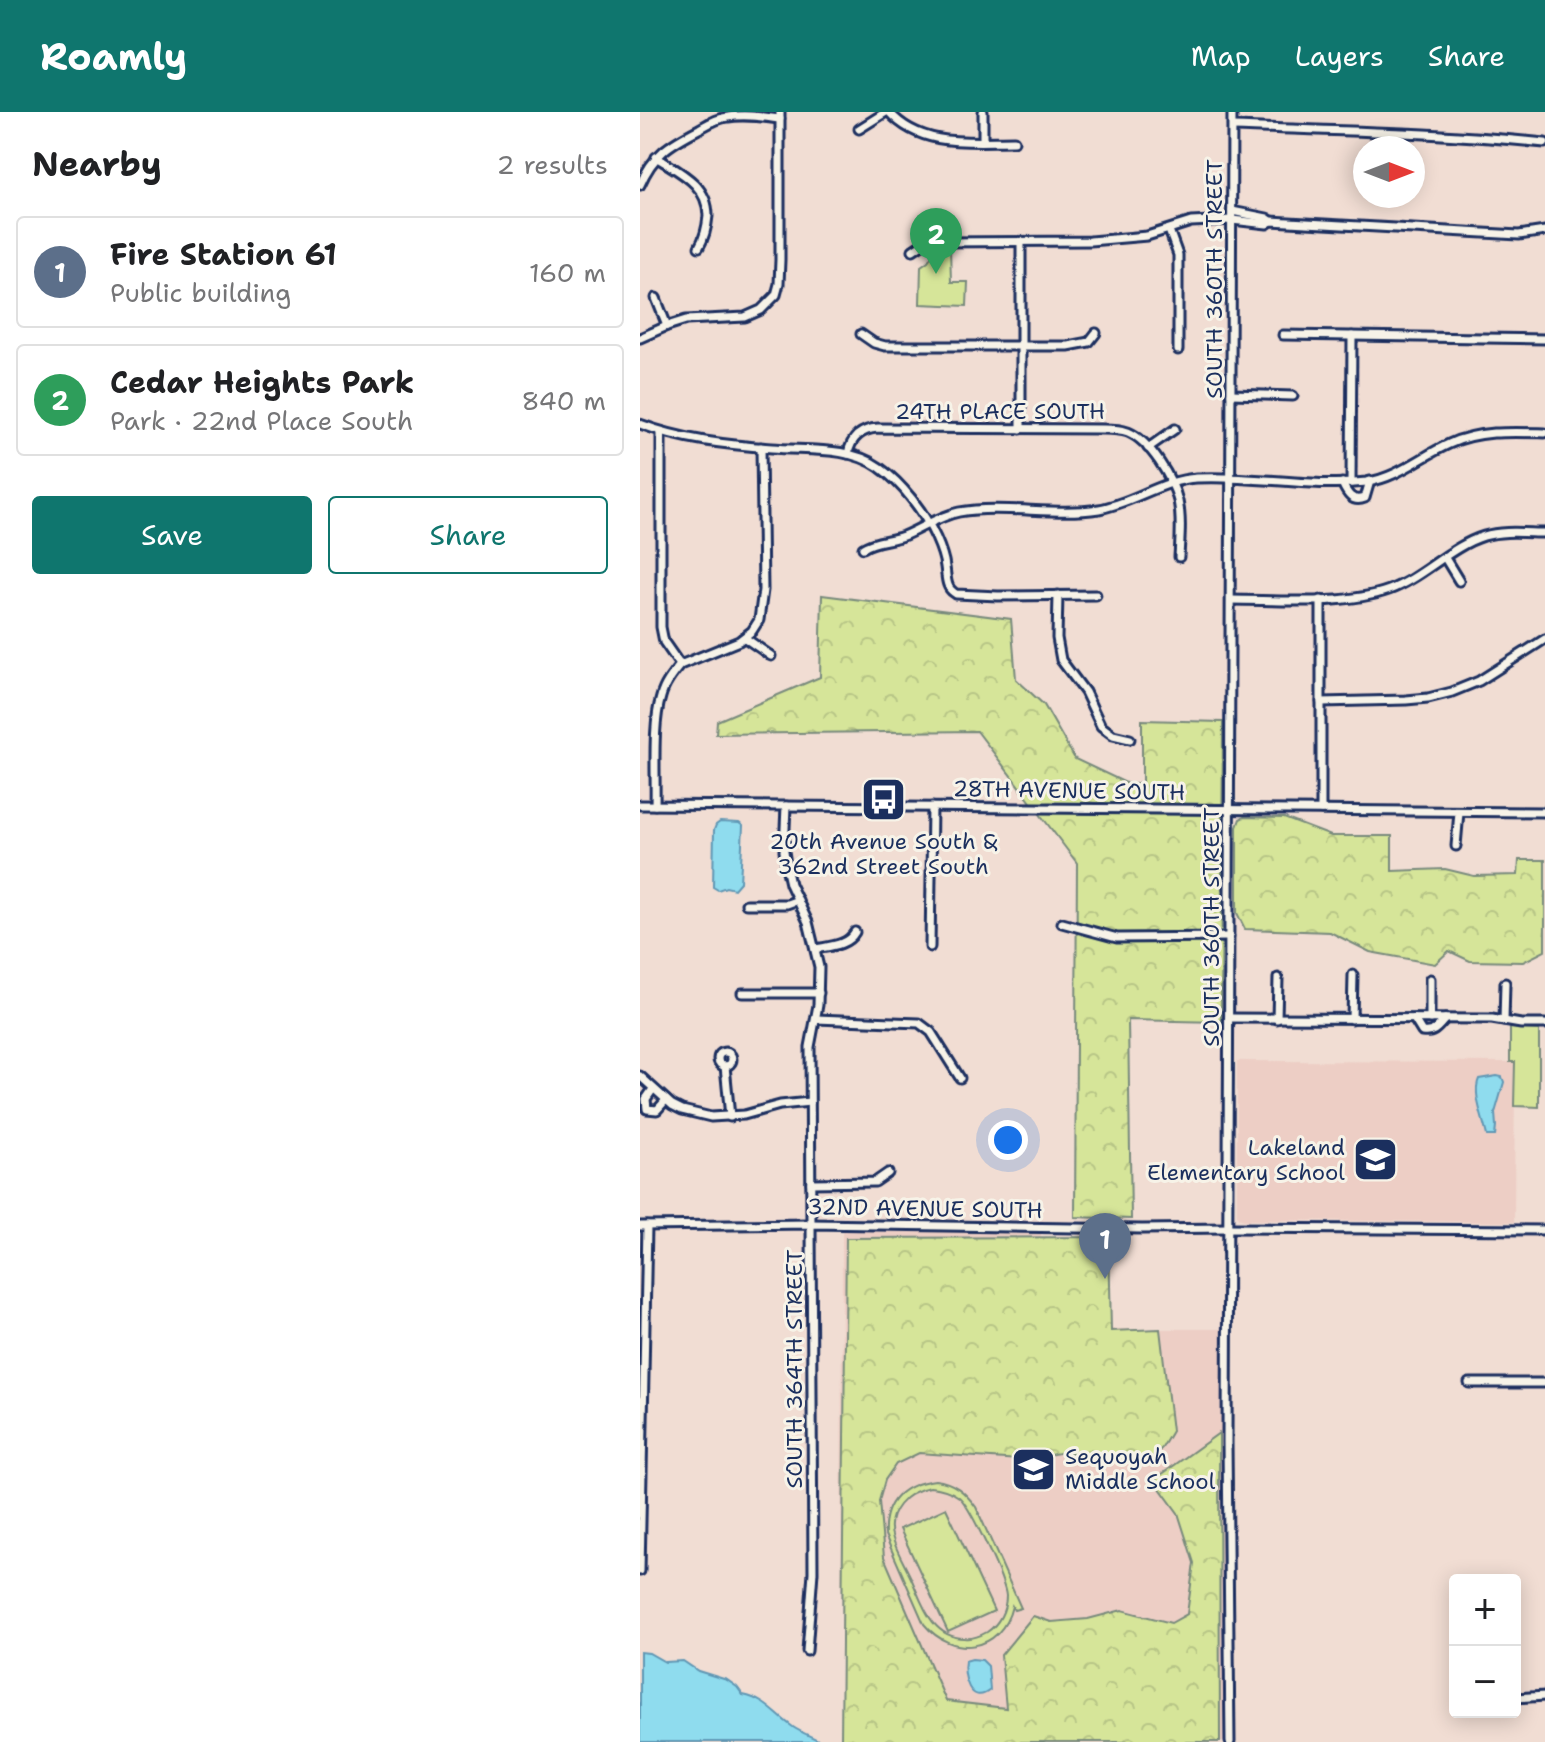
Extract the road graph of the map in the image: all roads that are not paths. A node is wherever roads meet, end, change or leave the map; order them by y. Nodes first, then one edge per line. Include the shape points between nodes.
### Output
1 (887, 112) edge
2 (983, 112) edge
3 (1232, 112) edge
4 (780, 116) edge
5 (1233, 127) junction
6 (859, 129) dead end
7 (983, 141) junction
8 (1014, 141) dead end
9 (1545, 143) edge
10 (656, 157) junction
11 (640, 185) edge
12 (1232, 216) junction
13 (1169, 230) junction
14 (1545, 231) edge
15 (1021, 242) junction
16 (699, 247) dead end
17 (913, 250) dead end
18 (656, 298) dead end
19 (667, 326) junction
20 (1096, 333) dead end
21 (861, 334) dead end
22 (1283, 335) dead end
23 (1352, 336) junction
24 (640, 338) edge
25 (1545, 339) edge
26 (1022, 346) junction
27 (1178, 350) dead end
28 (1231, 394) junction
29 (1293, 396) dead end
30 (640, 424) edge
31 (1021, 429) junction
32 (1175, 429) dead end
33 (661, 432) junction
34 (1545, 433) edge
35 (761, 447) junction
36 (1148, 448) junction
37 (848, 454) junction
38 (1231, 478) junction
39 (1370, 481) junction
40 (1351, 482) junction
41 (1171, 483) junction
42 (1342, 483) junction
43 (928, 524) junction
44 (1545, 533) edge
45 (863, 548) dead end
46 (1179, 557) dead end
47 (1445, 558) junction
48 (1459, 581) dead end
49 (1058, 595) junction
50 (1096, 595) dead end
51 (1231, 600) junction
52 (1321, 600) junction
53 (745, 638) junction
54 (1545, 639) edge
55 (771, 656) dead end
56 (680, 665) junction
57 (1321, 702) junction
58 (1130, 739) dead end
59 (640, 805) edge
60 (655, 805) junction
61 (786, 806) junction
62 (932, 807) junction
63 (1230, 810) junction
64 (1321, 810) junction
65 (1459, 812) junction
66 (1545, 812) edge
67 (1456, 846) dead end
68 (798, 900) junction
69 (746, 904) dead end
70 (1062, 923) dead end
71 (855, 932) dead end
72 (1229, 937) junction
73 (930, 947) dead end
74 (815, 949) junction
75 (1353, 975) dead end
76 (1278, 978) dead end
77 (1430, 979) dead end
78 (1505, 983) dead end
79 (742, 993) dead end
80 (819, 993) junction
81 (1229, 1018) junction
82 (816, 1019) junction
83 (1277, 1019) junction
84 (1352, 1019) junction
85 (1414, 1019) junction
86 (1430, 1019) junction
87 (1445, 1019) junction
88 (1504, 1021) junction
89 (1545, 1024) edge
90 (725, 1066) dead end
91 (640, 1076) edge
92 (960, 1078) dead end
93 (653, 1089) junction
94 (666, 1100) junction
95 (810, 1102) junction
96 (730, 1117) junction
97 (888, 1173) dead end
98 (811, 1183) junction
99 (811, 1224) junction
100 (644, 1226) edge
101 (1228, 1228) junction
102 (1545, 1230) edge
103 (1469, 1383) dead end
104 (1545, 1383) edge
105 (640, 1571) edge
106 (807, 1651) dead end
107 (1545, 1696) edge
108 (1521, 1698) edge
109 (1230, 1742) edge

1 - 6 street
1 - 7 street via 929,138
2 - 7 street
3 - 5 street, SOUTH 360TH STREET
4 - 10 street via 719,119
4 - 19 street via 779,276 774,297 745,317
5 - 9 street
5 - 12 street, SOUTH 360TH STREET
7 - 8 street
10 - 11 street
10 - 16 street via 695,183 704,196 707,226
12 - 13 street
12 - 14 street via 1267,224 1519,235
12 - 28 street, SOUTH 360TH STREET
13 - 15 street via 1105,240
13 - 27 street via 1178,255
15 - 17 street via 935,242
15 - 26 street
18 - 19 street
19 - 24 street
20 - 26 street via 1077,346
21 - 26 street via 885,346
22 - 23 street
23 - 25 street
23 - 40 street
26 - 31 street
28 - 29 street
28 - 38 street, SOUTH 360TH STREET
30 - 33 street
31 - 36 street, 24TH PLACE SOUTH via 1113,429
31 - 37 street, 24TH PLACE SOUTH via 872,429 857,435
32 - 36 street
33 - 35 street
33 - 56 street via 661,627 664,642
34 - 39 street via 1472,436
35 - 37 street
35 - 53 street via 763,600 759,620
36 - 41 street, 24TH PLACE SOUTH
37 - 43 street via 881,468
38 - 41 street
38 - 42 street
38 - 51 street, SOUTH 360TH STREET
39 - 40 street
39 - 42 street via 1365,498 1358,500
40 - 42 street
41 - 43 street via 1099,509 971,510
41 - 46 street, 24TH PLACE SOUTH via 1179,507
43 - 45 street
43 - 49 street via 951,590 961,595
44 - 47 street via 1486,535
47 - 48 street
47 - 52 street via 1389,590
49 - 50 street
49 - 58 street via 1061,660 1101,726
51 - 52 street
51 - 63 street, SOUTH 360TH STREET
52 - 57 street
53 - 55 street
53 - 56 street
54 - 57 street via 1452,692 1406,700
56 - 60 street via 659,704
57 - 64 street
59 - 60 street, 28TH AVENUE SOUTH
60 - 61 street, 28TH AVENUE SOUTH
61 - 62 street, 28TH AVENUE SOUTH
61 - 68 street, SOUTH 364TH STREET via 785,861
62 - 63 street, 28TH AVENUE SOUTH
62 - 73 street
63 - 64 street, 28TH AVENUE SOUTH
63 - 72 street, SOUTH 360TH STREET
64 - 65 street, 28TH AVENUE SOUTH
65 - 66 street, 28TH AVENUE SOUTH
65 - 67 street
68 - 69 street
68 - 74 street, SOUTH 364TH STREET
70 - 72 street via 1117,938
71 - 74 street via 846,942
72 - 81 street, SOUTH 360TH STREET
74 - 80 street, SOUTH 364TH STREET
75 - 84 street
76 - 83 street
77 - 86 street
78 - 88 street
79 - 80 street
80 - 82 street, SOUTH 364TH STREET
81 - 83 street
81 - 101 street, SOUTH 360TH STREET
82 - 92 street via 919,1023 931,1032
82 - 95 street, SOUTH 364TH STREET
83 - 84 street
84 - 85 street
85 - 86 street
85 - 87 street via 1428,1033
86 - 87 street
87 - 88 street
88 - 89 street
90 - 96 street
91 - 93 street
93 - 94 street
93 - 94 street via 647,1109 657,1110
94 - 96 street via 696,1115
95 - 96 street
95 - 98 street, SOUTH 364TH STREET
97 - 98 street via 875,1182
98 - 99 street, SOUTH 364TH STREET
99 - 100 street, 32ND AVENUE SOUTH
99 - 101 street, 32ND AVENUE SOUTH
99 - 106 street, SOUTH 364TH STREET via 813,1572
100 - 105 street
101 - 102 street, 32ND AVENUE SOUTH
101 - 109 street, SOUTH 360TH STREET
103 - 104 street
107 - 108 street

